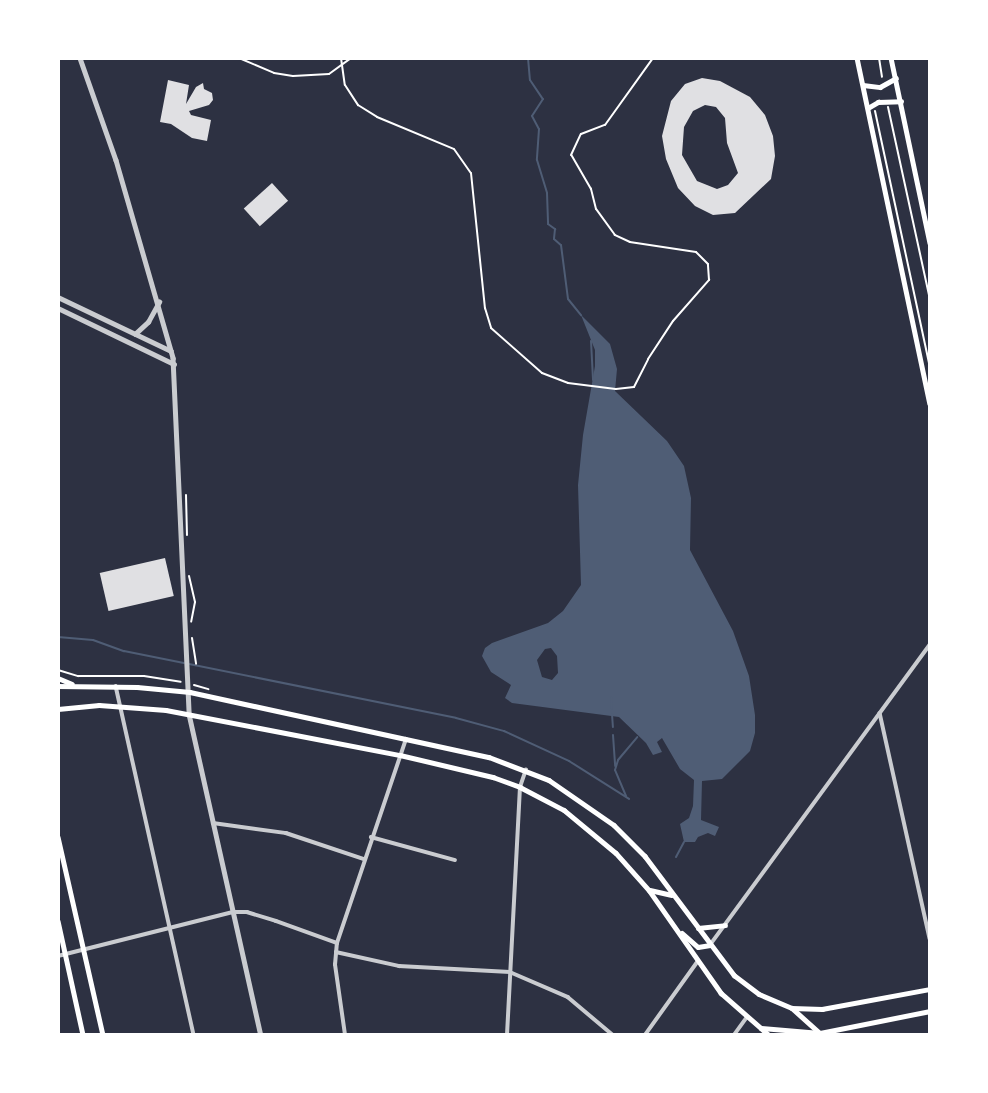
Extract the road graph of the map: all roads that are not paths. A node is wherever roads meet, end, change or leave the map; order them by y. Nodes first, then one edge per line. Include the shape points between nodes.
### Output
1 (80, 58) edge
2 (857, 58) edge
3 (891, 58) edge
4 (896, 78) junction
5 (863, 85) junction
6 (901, 101) junction
7 (868, 108) junction
8 (930, 243) edge
9 (58, 297) edge
10 (159, 301) junction
11 (58, 308) edge
12 (135, 334) junction
13 (171, 352) junction
14 (174, 364) junction
15 (930, 403) edge
16 (930, 644) edge
17 (58, 678) edge
18 (58, 686) edge
19 (76, 686) junction
20 (116, 686) junction
21 (190, 692) junction
22 (119, 706) junction
23 (58, 709) edge
24 (880, 713) junction
25 (190, 714) junction
26 (406, 738) junction
27 (400, 755) junction
28 (526, 770) junction
29 (520, 787) junction
30 (213, 823) junction
31 (58, 837) edge
32 (371, 837) junction
33 (364, 859) junction
34 (455, 860) dead end
35 (649, 890) junction
36 (672, 895) junction
37 (233, 912) junction
38 (58, 921) edge
39 (674, 925) junction
40 (725, 925) junction
41 (169, 926) junction
42 (698, 928) junction
43 (930, 939) edge
44 (337, 943) junction
45 (710, 945) junction
46 (84, 948) junction
47 (336, 952) junction
48 (65, 954) junction
49 (58, 956) edge
50 (698, 961) junction
51 (510, 972) junction
52 (930, 989) edge
53 (792, 1008) junction
54 (930, 1011) edge
55 (747, 1017) junction
56 (761, 1028) junction
57 (822, 1034) edge
58 (83, 1035) edge
59 (103, 1035) edge
60 (194, 1035) edge
61 (261, 1035) edge
62 (345, 1035) edge
63 (507, 1035) edge
64 (613, 1035) edge
65 (645, 1035) edge
66 (734, 1035) edge
67 (769, 1035) edge

1 - 10 street
2 - 5 main road
3 - 4 main road
4 - 5 main road via 884,86
4 - 6 main road
5 - 7 main road
6 - 7 main road via 873,103
6 - 8 main road
7 - 15 main road
9 - 12 street
10 - 12 street
10 - 13 street
11 - 14 street
12 - 13 street
13 - 14 street
14 - 21 street
16 - 24 street
17 - 19 main road
18 - 19 main road
19 - 20 main road
20 - 21 main road
20 - 22 street
21 - 25 street
21 - 26 main road
22 - 23 main road
22 - 25 main road
22 - 41 street
24 - 40 street
24 - 43 street
25 - 27 main road
25 - 30 street
26 - 27 street
26 - 28 main road
27 - 29 main road
27 - 32 street
28 - 29 street
28 - 36 main road via 572,793 614,825 645,856
29 - 35 main road via 586,826
29 - 51 street
30 - 33 street via 286,833
30 - 37 street
31 - 46 main road
32 - 33 street
32 - 34 street
33 - 44 street
35 - 36 main road
35 - 39 main road
36 - 42 main road
37 - 41 street
37 - 44 street via 247,912
37 - 61 street
38 - 48 main road
39 - 45 main road via 698,947
39 - 50 main road
40 - 42 main road
40 - 45 street
41 - 46 street
41 - 60 street
42 - 45 main road
44 - 47 street
45 - 53 main road via 745,985
46 - 48 street
46 - 59 main road
47 - 51 street via 399,966
47 - 62 street
48 - 49 street
48 - 58 main road
50 - 55 main road via 721,993
50 - 65 street
51 - 63 street
51 - 64 street via 568,997
52 - 53 main road via 822,1009
53 - 57 main road
54 - 57 main road
55 - 56 main road
55 - 66 street
56 - 57 main road
56 - 67 main road

